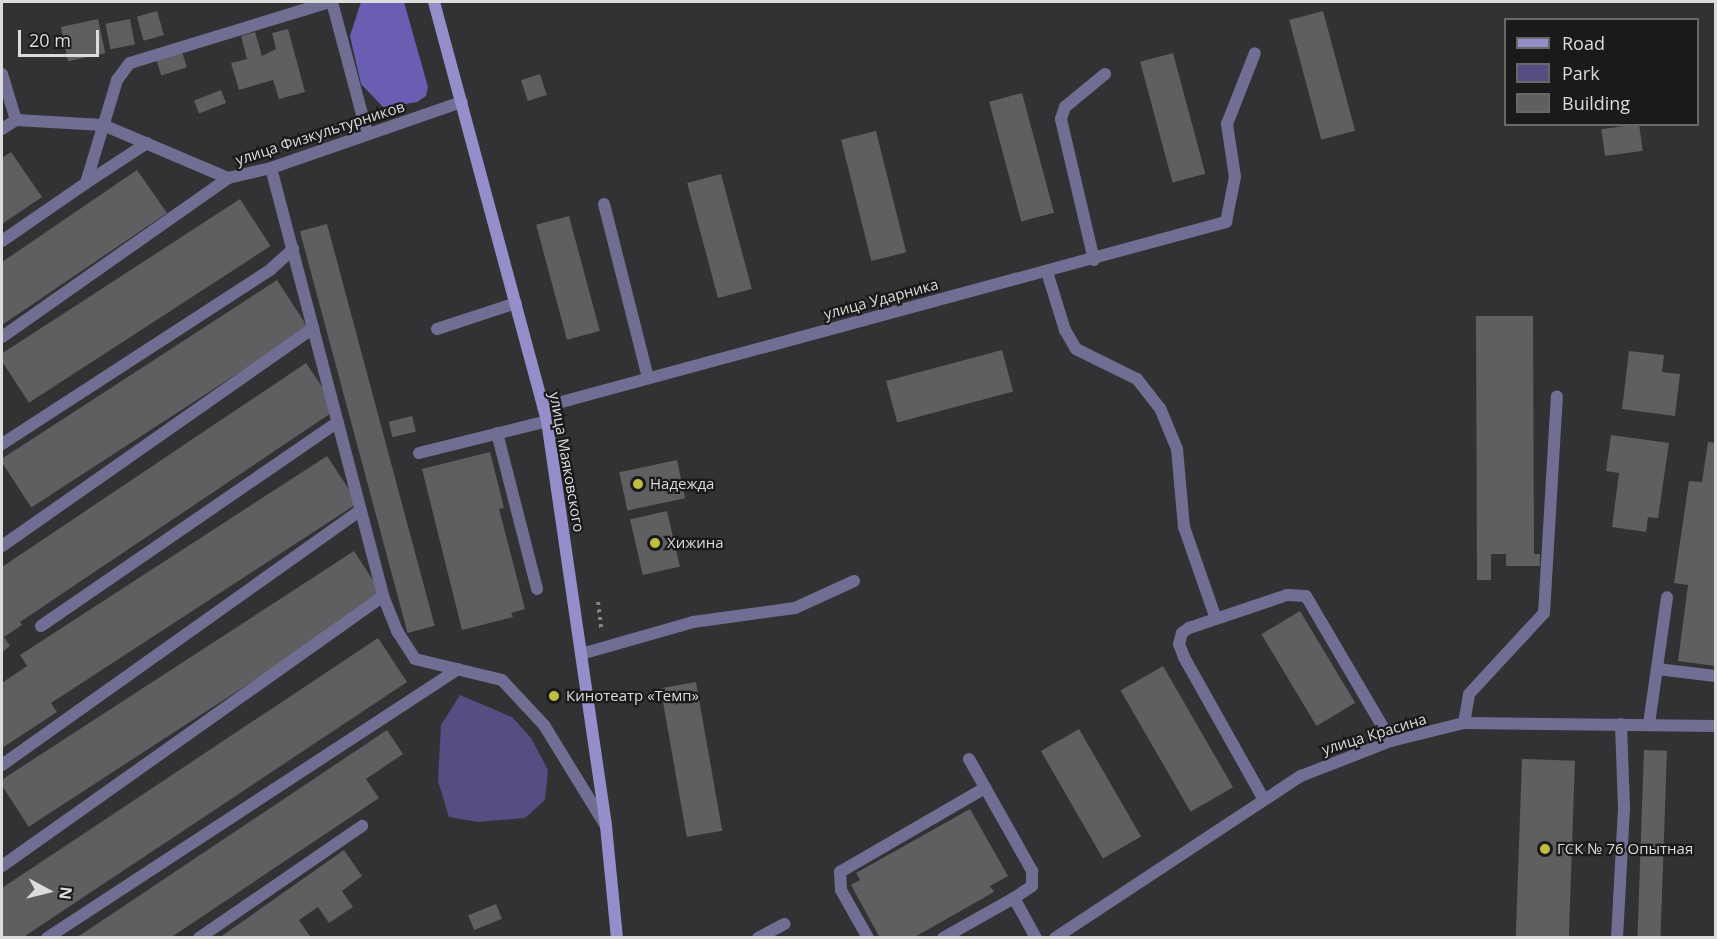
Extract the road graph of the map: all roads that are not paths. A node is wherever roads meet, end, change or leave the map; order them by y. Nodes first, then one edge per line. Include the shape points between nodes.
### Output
1 (331, 2) edge
2 (434, 2) edge
3 (1255, 53) dead end
4 (2, 74) edge
5 (1105, 74) dead end
6 (462, 102) junction
7 (16, 120) junction
8 (103, 125) junction
9 (2, 129) edge
10 (367, 133) junction
11 (147, 143) junction
12 (272, 168) junction
13 (228, 178) junction
14 (86, 183) junction
15 (604, 204) dead end
16 (2, 241) edge
17 (293, 249) junction
18 (1094, 260) junction
19 (1047, 272) junction
20 (516, 303) junction
21 (313, 328) junction
22 (437, 329) dead end
23 (2, 337) edge
24 (648, 378) junction
25 (1557, 396) dead end
26 (543, 406) junction
27 (547, 421) junction
28 (338, 422) junction
29 (497, 433) junction
30 (2, 444) edge
31 (419, 453) dead end
32 (361, 510) junction
33 (2, 546) edge
34 (854, 581) dead end
35 (537, 589) dead end
36 (383, 596) junction
37 (1667, 597) dead end
38 (1216, 619) junction
39 (41, 626) dead end
40 (581, 654) junction
41 (458, 669) junction
42 (1657, 669) junction
43 (1716, 676) edge
44 (1464, 723) junction
45 (1621, 724) junction
46 (1649, 724) junction
47 (1716, 726) edge
48 (1390, 741) junction
49 (969, 759) dead end
50 (2, 765) edge
51 (985, 788) junction
52 (1263, 798) junction
53 (362, 826) dead end
54 (606, 826) junction
55 (2, 866) edge
56 (1014, 898) junction
57 (784, 924) dead end
58 (47, 938) edge
59 (199, 938) edge
60 (617, 938) edge
61 (758, 938) edge
62 (868, 938) edge
63 (943, 938) edge
64 (1036, 938) edge
65 (1055, 938) edge
66 (1617, 938) edge

1 - 8 street via 136,60 122,70
1 - 10 street
2 - 6 street, улица Маяковского
3 - 18 street, улица Ударника via 1227,124 1235,177 1226,222
4 - 7 street
5 - 18 street via 1065,107 1061,119
6 - 10 street, улица Физкультурников
6 - 20 street, улица Маяковского
7 - 8 street, улица Физкультурников
7 - 9 street
8 - 11 street, улица Физкультурников
8 - 14 street
10 - 12 street, улица Физкультурников
11 - 13 street, улица Физкультурников
11 - 14 street
12 - 13 street, улица Физкультурников
12 - 17 street
13 - 23 street
14 - 16 street
15 - 24 street
17 - 21 street
17 - 30 street via 271,269
18 - 19 street, улица Ударника
19 - 24 street, улица Ударника
19 - 38 street via 1069,341 1086,355 1137,379 1160,408 1177,449 1184,527
20 - 22 street
20 - 26 street, улица Маяковского
21 - 28 street
21 - 33 street
24 - 26 street, улица Ударника
25 - 44 street via 1544,613 1468,694
26 - 27 street, улица Маяковского
27 - 29 street
27 - 40 street, улица Маяковского
28 - 32 street
28 - 39 street
29 - 31 street
29 - 35 street
32 - 36 street
32 - 50 street
34 - 40 street via 795,608 693,622
36 - 41 street via 397,632 415,659
36 - 55 street
37 - 42 street
38 - 48 street via 1287,595 1306,596
38 - 52 street via 1189,628 1179,644
40 - 54 street, улица Маяковского
41 - 54 street via 502,680 544,724
41 - 58 street
42 - 43 street
42 - 46 street
44 - 45 street, улица Красина
44 - 48 street, улица Красина
45 - 46 street, улица Красина
45 - 66 street via 1624,816
46 - 47 street, улица Красина
48 - 52 street, улица Красина via 1327,763
49 - 51 street
51 - 56 street via 1032,871 1032,886
51 - 62 street via 840,872 841,890
52 - 65 street, улица Красина
53 - 59 street
54 - 60 street, улица Маяковского
56 - 63 street
56 - 64 street
57 - 61 street

